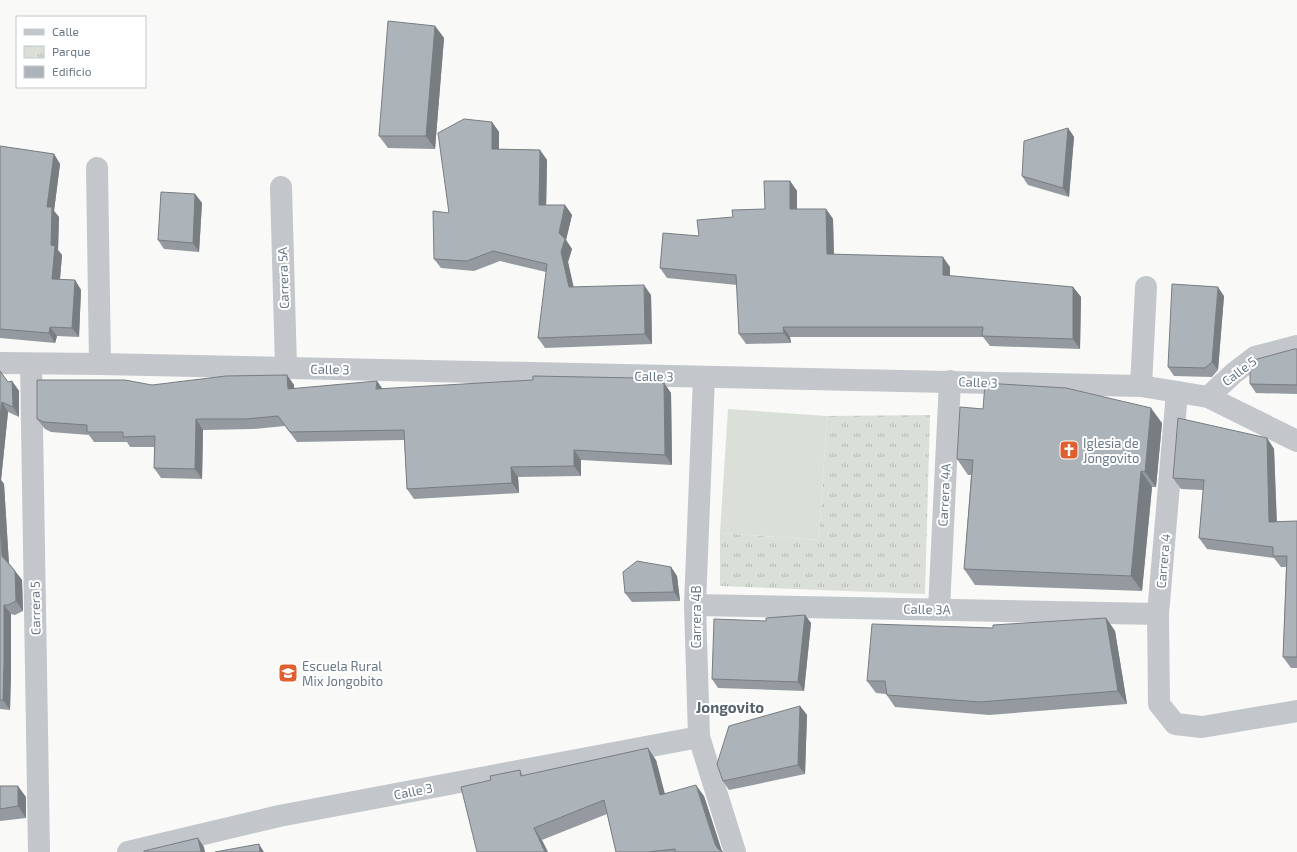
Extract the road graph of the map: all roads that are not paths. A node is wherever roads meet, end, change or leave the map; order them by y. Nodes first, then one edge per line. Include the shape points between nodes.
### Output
1 (97, 168) dead end
2 (281, 187) dead end
3 (1146, 288) dead end
4 (1297, 346) edge
5 (0, 363) edge
6 (31, 364) junction
7 (100, 364) junction
8 (286, 368) junction
9 (704, 377) junction
10 (950, 381) junction
11 (1141, 386) junction
12 (1177, 392) junction
13 (1208, 397) junction
14 (1297, 441) edge
15 (695, 604) junction
16 (939, 609) junction
17 (1158, 614) junction
18 (1297, 711) edge
19 (699, 737) junction
20 (39, 852) edge
21 (128, 852) edge
22 (735, 852) edge

1 - 7 street
2 - 8 street, Carrera 5A
3 - 11 street
4 - 13 street, Calle 5 via 1255,357
5 - 6 street, Calle 3
6 - 7 street, Calle 3
6 - 20 street, Carrera 5
7 - 8 street, Calle 3
8 - 9 street, Calle 3
9 - 10 street, Calle 3
9 - 15 street, Carrera 4B
10 - 11 street, Calle 3
10 - 16 street, Carrera 4A
11 - 12 street, Calle 3
12 - 13 street, Calle 3
12 - 17 street, Carrera 4
13 - 14 street, Calle 3
15 - 16 street, Calle 3A
15 - 19 street, Carrera 4B
16 - 17 street, Calle 3A
17 - 18 street, Carrera 4 via 1159,704 1175,724 1202,727
19 - 21 street, Calle 3 via 279,816
19 - 22 street, Carrera 4B

